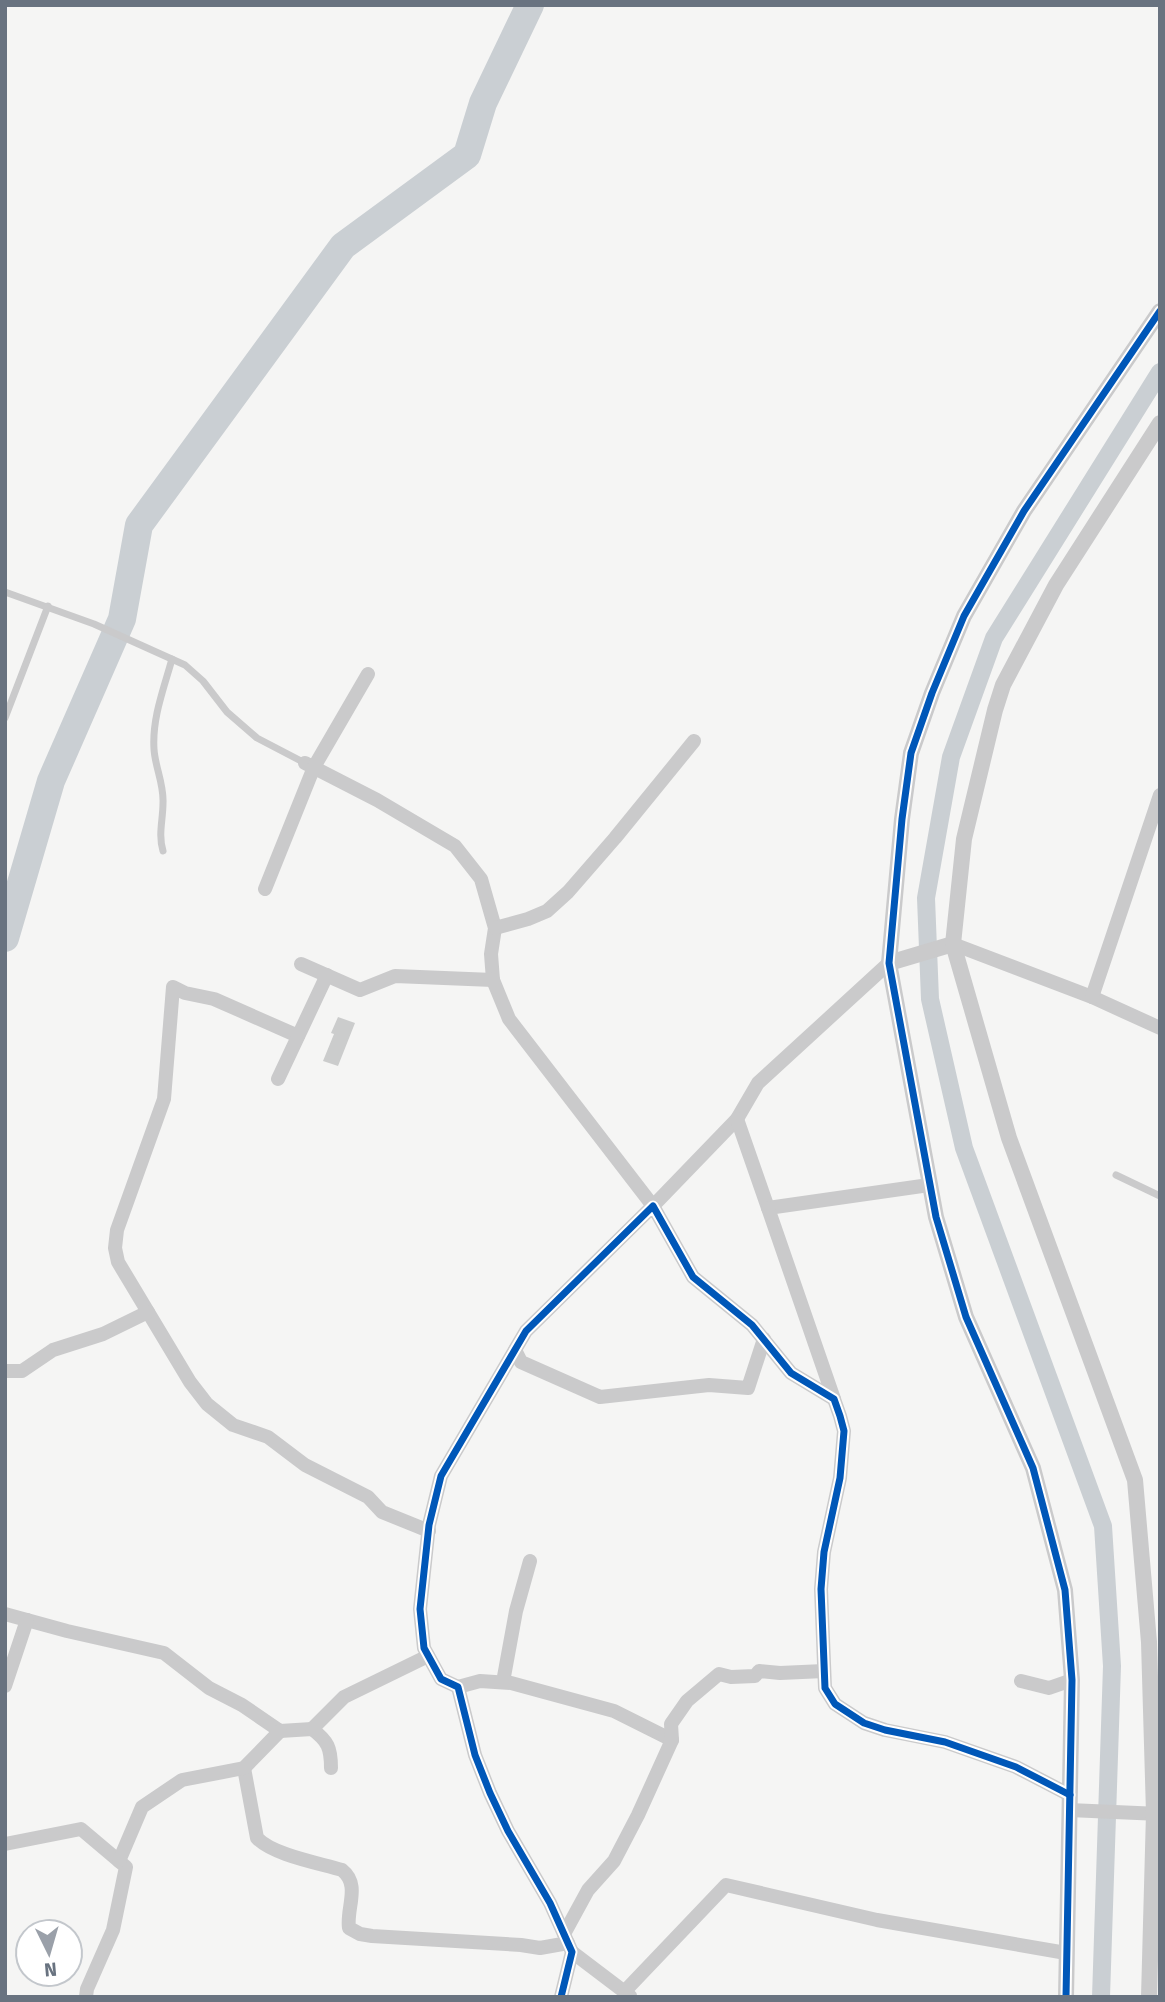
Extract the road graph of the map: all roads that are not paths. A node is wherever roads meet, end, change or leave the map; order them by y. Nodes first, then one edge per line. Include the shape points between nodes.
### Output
1 (1160, 311) edge
2 (1160, 423) edge
3 (5, 592) edge
4 (48, 606) junction
5 (172, 659) junction
6 (368, 674) dead end
7 (5, 718) edge
8 (694, 741) dead end
9 (310, 765) junction
10 (1160, 795) edge
11 (163, 851) dead end
12 (265, 889) dead end
13 (495, 928) junction
14 (946, 946) junction
15 (889, 963) junction
16 (301, 964) dead end
17 (327, 975) junction
18 (493, 980) junction
19 (1092, 997) junction
20 (1160, 1028) edge
21 (299, 1036) junction
22 (278, 1079) dead end
23 (737, 1119) junction
24 (1116, 1175) dead end
25 (929, 1185) junction
26 (1160, 1196) edge
27 (653, 1206) junction
28 (768, 1208) junction
29 (148, 1312) junction
30 (764, 1339) junction
31 (514, 1350) junction
32 (5, 1371) edge
33 (834, 1399) junction
34 (429, 1531) junction
35 (530, 1561) dead end
36 (5, 1614) edge
37 (27, 1619) junction
38 (428, 1656) junction
39 (824, 1671) junction
40 (1072, 1680) junction
41 (1021, 1681) dead end
42 (503, 1682) junction
43 (5, 1686) edge
44 (458, 1687) junction
45 (312, 1729) junction
46 (280, 1731) junction
47 (672, 1740) junction
48 (244, 1768) junction
49 (331, 1768) dead end
50 (1070, 1802) junction
51 (1157, 1813) edge
52 (5, 1844) edge
53 (119, 1861) junction
54 (568, 1943) junction
55 (1066, 1953) junction
56 (627, 1994) edge
57 (86, 1997) edge
58 (561, 1997) edge
59 (1066, 1997) edge
60 (1149, 1997) edge

1 - 15 street via 1024,510 964,616 911,753
2 - 14 street via 1056,585 1003,685 964,839
3 - 4 lane
4 - 5 lane
4 - 7 lane
5 - 9 lane via 194,673 257,738
5 - 11 lane via 156,713 154,751 162,788
6 - 9 street
8 - 13 street via 568,892 547,911
9 - 12 street
9 - 13 street via 455,846 481,879
10 - 19 street
13 - 18 street
14 - 15 street
14 - 19 street
14 - 51 street via 1009,1138 1135,1480 1150,1642
15 - 23 street via 758,1083
15 - 25 street
16 - 17 street
17 - 18 street via 360,990 396,976
17 - 21 street
18 - 27 street via 509,1019
19 - 20 street
21 - 22 street
21 - 29 street via 214,999 173,988 164,1099 125,1204 115,1248 118,1262
23 - 27 street
23 - 28 street
24 - 26 lane
25 - 28 street
25 - 40 street via 966,1317 1033,1468 1065,1590
27 - 30 street via 693,1277
27 - 31 street via 567,1288
28 - 33 street
29 - 32 street via 103,1334 53,1350 22,1371
29 - 34 street via 190,1382 224,1418 268,1437 305,1465 368,1497 382,1512
30 - 31 street via 748,1388 709,1385 600,1397 521,1362
30 - 33 street via 791,1373
31 - 34 street via 442,1476
33 - 39 street via 844,1431 841,1478 824,1552
34 - 38 street via 420,1609
35 - 42 street
36 - 37 street
37 - 43 street
37 - 46 street via 164,1653 209,1688
38 - 44 street via 441,1679
38 - 45 street via 344,1697
39 - 47 street via 719,1674 687,1701 671,1724
39 - 50 street via 825,1688 835,1703 864,1723 957,1746 1016,1767
40 - 41 street via 1049,1688
40 - 50 street
42 - 44 street via 480,1681
42 - 47 street via 614,1711
44 - 54 street via 475,1755 491,1793
45 - 46 street
45 - 49 street via 331,1748
46 - 48 street
47 - 54 street via 614,1861 588,1890
48 - 53 street via 181,1780 142,1807
48 - 54 street via 257,1838 278,1851 348,1875 352,1890 348,1921 353,1932 540,1948
50 - 51 street via 1102,1811
50 - 55 street
51 - 60 street
52 - 53 street via 81,1829
53 - 57 street via 126,1867 113,1930
54 - 56 street
54 - 58 street
55 - 56 street via 877,1920 726,1885
55 - 59 street

